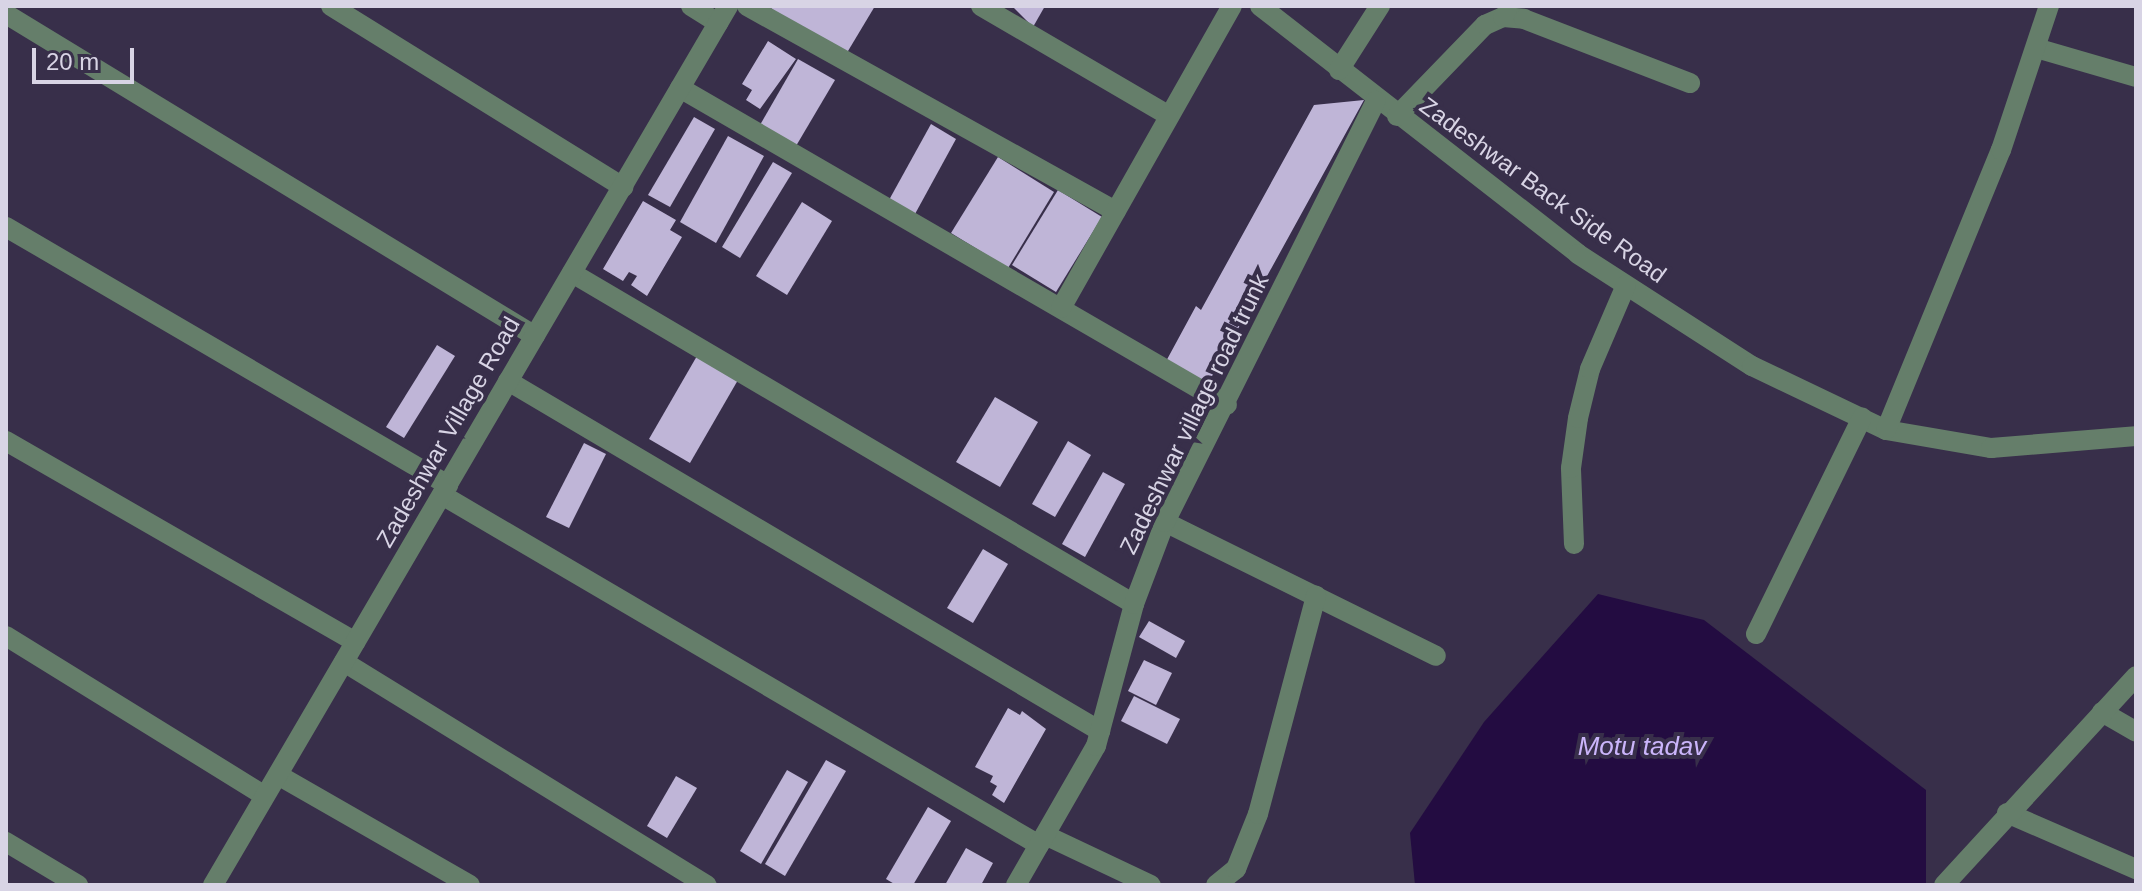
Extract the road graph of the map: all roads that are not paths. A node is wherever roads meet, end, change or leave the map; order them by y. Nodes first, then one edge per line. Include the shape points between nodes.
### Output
1 (331, 6) edge
2 (691, 6) edge
3 (747, 6) edge
4 (981, 6) edge
5 (1232, 6) edge
6 (1260, 6) edge
7 (1380, 6) edge
8 (2049, 6) edge
9 (6, 14) edge
10 (723, 14) edge
11 (2036, 48) junction
12 (1339, 70) junction
13 (2136, 77) edge
14 (1690, 83) dead end
15 (680, 88) junction
16 (1376, 101) junction
17 (1169, 116) junction
18 (1397, 116) junction
19 (623, 187) junction
20 (1116, 211) junction
21 (6, 227) edge
22 (572, 273) junction
23 (1626, 285) junction
24 (1061, 308) junction
25 (535, 336) junction
26 (508, 381) junction
27 (1227, 405) junction
28 (1862, 418) junction
29 (1886, 430) junction
30 (2136, 436) edge
31 (6, 441) edge
32 (445, 490) junction
33 (1165, 522) junction
34 (1574, 544) dead end
35 (1316, 596) junction
36 (1134, 604) junction
37 (1756, 634) dead end
38 (6, 636) edge
39 (355, 642) junction
40 (1436, 656) dead end
41 (344, 662) junction
42 (2136, 676) edge
43 (2102, 712) junction
44 (1100, 731) junction
45 (2136, 732) edge
46 (278, 775) junction
47 (265, 796) junction
48 (2007, 813) junction
49 (1042, 840) junction
50 (6, 842) edge
51 (2136, 869) edge
52 (216, 884) edge
53 (78, 885) edge
54 (470, 885) edge
55 (707, 885) edge
56 (1016, 885) edge
57 (1151, 885) edge
58 (1216, 885) edge
59 (1944, 885) edge

1 - 19 street
2 - 10 street
3 - 20 street
4 - 17 street
5 - 17 street
6 - 12 street, Zadeshwar Back Side Road
7 - 12 street
8 - 11 street
9 - 25 street
10 - 15 street, Zadeshwar Village Road
11 - 13 street
11 - 29 street via 1961,252
12 - 16 street, Zadeshwar Back Side Road
14 - 18 street via 1524,19 1503,17 1485,25
15 - 19 street, Zadeshwar Village Road
15 - 24 street
16 - 18 street, Zadeshwar Back Side Road
16 - 27 street, Zadeshwar village road trunk
17 - 20 street
18 - 23 street, Zadeshwar Back Side Road
19 - 22 street, Zadeshwar Village Road
20 - 24 street
21 - 32 street
22 - 25 street, Zadeshwar Village Road
22 - 36 street
23 - 28 street, Zadeshwar Back Side Road via 1752,366
23 - 34 street via 1590,369 1578,418 1571,468
24 - 27 street
25 - 26 street, Zadeshwar Village Road
26 - 32 street, Zadeshwar Village Road
26 - 44 street
27 - 33 street, Zadeshwar village road trunk
28 - 29 street, Zadeshwar Back Side Road
28 - 37 street
29 - 30 street, Zadeshwar Back Side Road via 1991,448
31 - 39 street
32 - 39 street, Zadeshwar Village Road
32 - 49 street
33 - 35 street
33 - 36 street, Zadeshwar village road trunk
35 - 40 street
35 - 58 street via 1258,814 1236,869
36 - 44 street, Zadeshwar village road trunk
38 - 47 street
39 - 41 street, Zadeshwar Village Road
41 - 46 street, Zadeshwar Village Road
41 - 55 street
42 - 43 street
43 - 45 street
43 - 48 street
44 - 49 street, Zadeshwar village road trunk
46 - 47 street, Zadeshwar Village Road
46 - 54 street
47 - 52 street, Zadeshwar Village Road
48 - 51 street
48 - 59 street
49 - 56 street, Zadeshwar village road trunk
49 - 57 street
50 - 53 street

